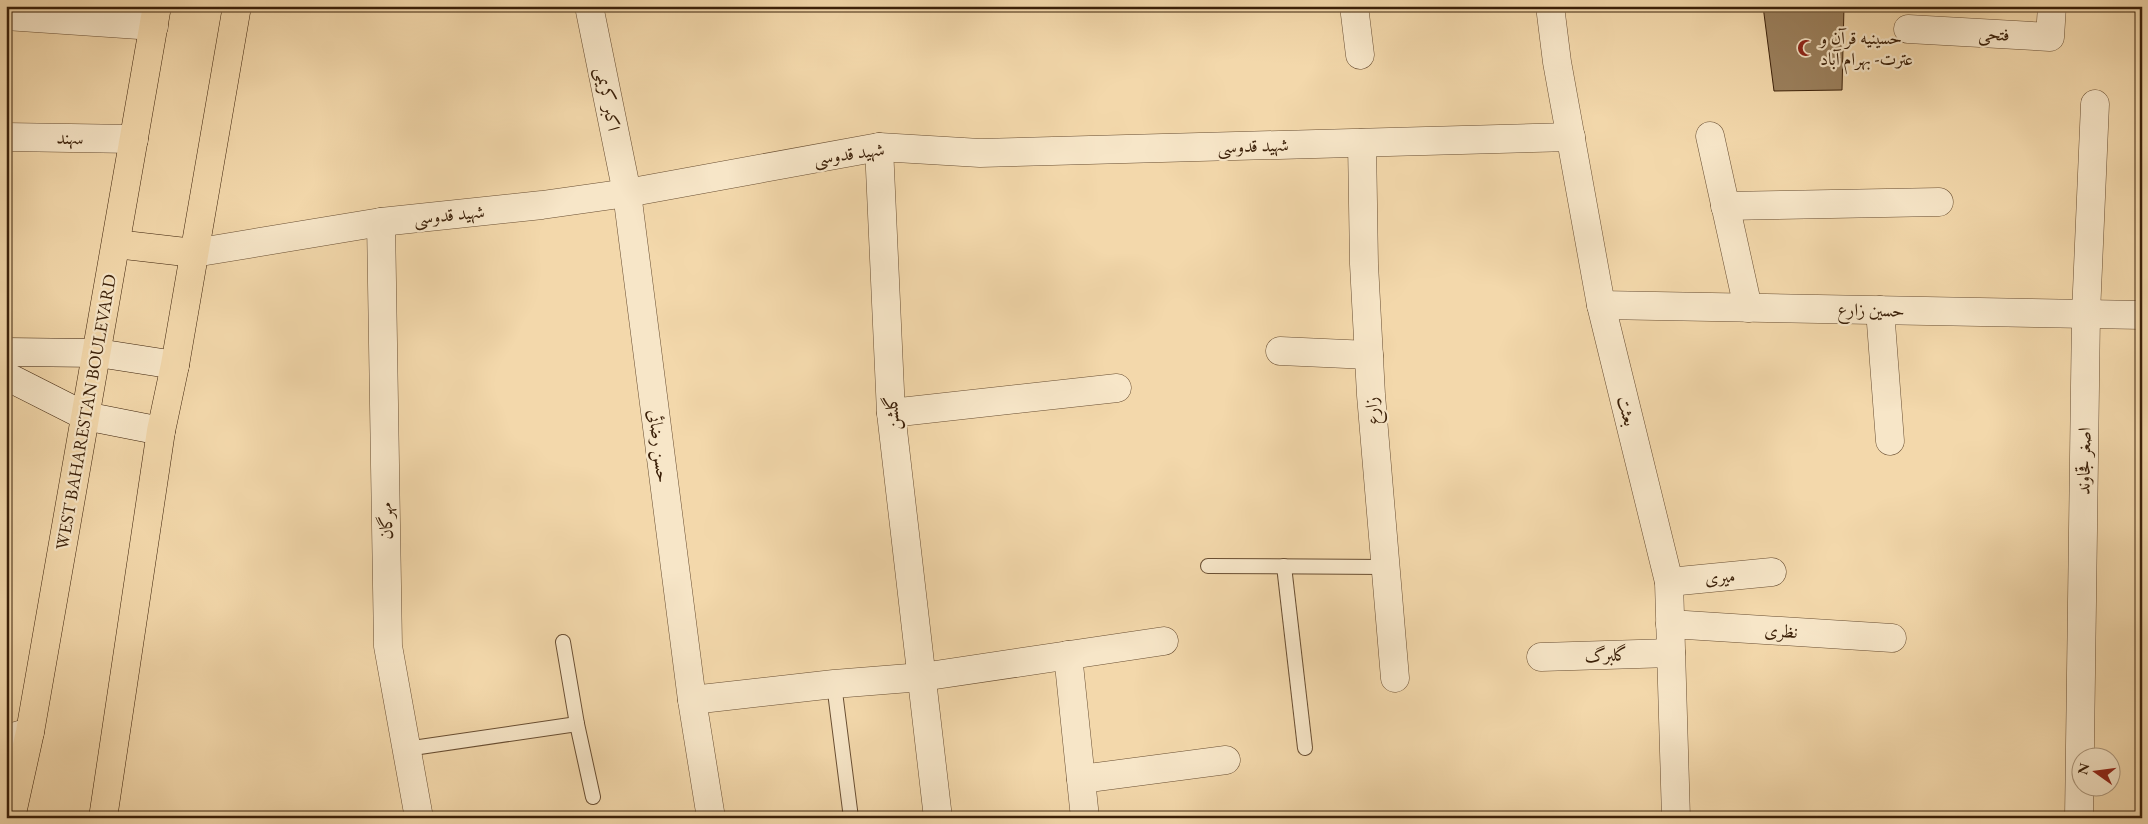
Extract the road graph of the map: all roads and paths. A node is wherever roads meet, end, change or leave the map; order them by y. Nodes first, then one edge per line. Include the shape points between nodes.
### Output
1 (237, 6) edge
2 (589, 6) edge
3 (1354, 6) edge
4 (1550, 6) edge
5 (2052, 6) edge
6 (6, 16) edge
7 (156, 16) edge
8 (1908, 29) dead end
9 (1360, 55) dead end
10 (2095, 104) dead end
11 (6, 136) edge
12 (1710, 136) dead end
13 (1571, 137) junction
14 (134, 139) junction
15 (1362, 143) junction
16 (879, 147) junction
17 (627, 192) junction
18 (1939, 202) dead end
19 (1725, 206) junction
20 (380, 222) junction
21 (116, 244) junction
22 (194, 253) junction
23 (1601, 305) junction
24 (1748, 308) junction
25 (1880, 310) junction
26 (2086, 314) junction
27 (2142, 315) edge
28 (1280, 351) dead end
29 (6, 352) edge
30 (98, 353) junction
31 (1369, 355) junction
32 (175, 366) junction
33 (6, 376) edge
34 (1117, 388) dead end
35 (891, 413) junction
36 (85, 416) junction
37 (161, 431) junction
38 (1890, 441) dead end
39 (1208, 566) dead end
40 (1284, 566) junction
41 (1386, 567) junction
42 (1772, 572) dead end
43 (1668, 582) junction
44 (1670, 624) junction
45 (1892, 638) dead end
46 (1164, 641) dead end
47 (564, 642) dead end
48 (1671, 653) junction
49 (1068, 655) junction
50 (1541, 657) dead end
51 (922, 677) junction
52 (1395, 678) dead end
53 (834, 684) junction
54 (692, 700) junction
55 (577, 724) junction
56 (18, 736) edge
57 (1304, 748) dead end
58 (406, 749) junction
59 (1226, 760) dead end
60 (1081, 779) junction
61 (594, 797) dead end
62 (13, 816) edge
63 (102, 818) edge
64 (419, 818) edge
65 (710, 818) edge
66 (851, 818) edge
67 (938, 818) edge
68 (1085, 818) edge
69 (1676, 818) edge
70 (2079, 818) edge

1 - 22 main road
2 - 17 street, اکبر کریمی
3 - 9 street
4 - 13 street, بعثت
5 - 8 street, فتحی via 2050,37
6 - 7 street
7 - 14 main road, WEST BAHARESTAN BOULEVARD
10 - 26 street, اصغر قجاوند
11 - 14 street, سهند
12 - 19 street
13 - 15 street, شهید قدوسی
13 - 23 street, بعثت
14 - 21 main road, WEST BAHARESTAN BOULEVARD
15 - 16 street, شهید قدوسی via 980,153
15 - 31 street, زارع
16 - 17 street, شهید قدوسی
16 - 35 street, گلشن
17 - 20 street, شهید قدوسی via 542,205
17 - 54 street, حسن رضائی
18 - 19 street
19 - 24 street
20 - 22 street, شهید قدوسی
20 - 58 street, مهرگان via 388,646
21 - 22 main road
21 - 30 main road, WEST BAHARESTAN BOULEVARD
22 - 32 main road
23 - 24 street, حسین زارع
23 - 43 street, بعثت
24 - 25 street, حسین زارع
25 - 26 street, حسین زارع
25 - 38 street
26 - 27 street, حسین زارع
26 - 70 street, اصغر قجاوند
28 - 31 street
29 - 30 street
30 - 32 street
30 - 36 main road, WEST BAHARESTAN BOULEVARD
31 - 41 street, زارع
32 - 37 main road
33 - 36 street
34 - 35 street
35 - 51 street, گلشن
36 - 37 street
36 - 56 main road, WEST BAHARESTAN BOULEVARD
37 - 63 main road
39 - 40 lane
40 - 41 lane
40 - 57 lane
41 - 52 street, زارع
42 - 43 street, میری
43 - 44 street, بعثت
44 - 45 street, نظری
44 - 48 street, بعثت
46 - 49 street
47 - 55 lane
48 - 50 street, گلبرگ
48 - 69 street, بعثت
49 - 51 street
49 - 60 street
51 - 53 street
51 - 67 street, گلشن
53 - 54 street
53 - 66 lane
54 - 65 street, حسن رضائی
55 - 58 lane
55 - 61 lane
56 - 62 main road, WEST BAHARESTAN BOULEVARD
58 - 64 street, مهرگان
59 - 60 street
60 - 68 street

